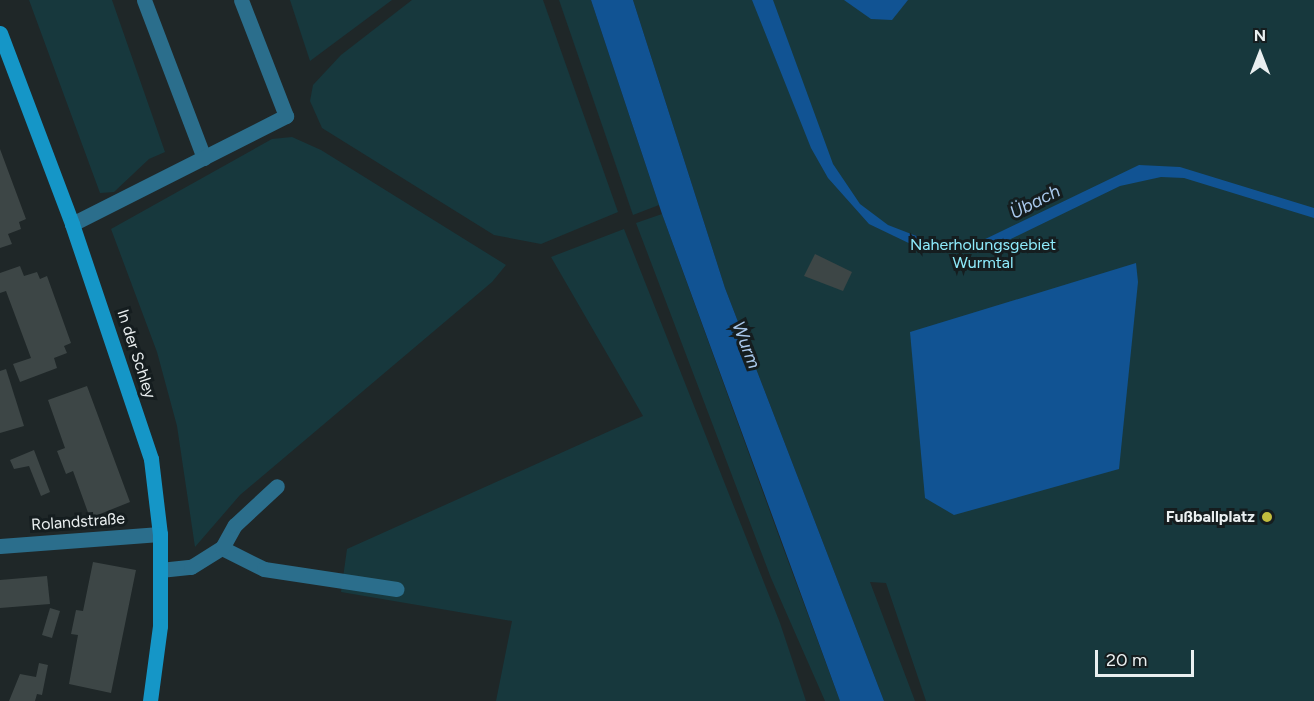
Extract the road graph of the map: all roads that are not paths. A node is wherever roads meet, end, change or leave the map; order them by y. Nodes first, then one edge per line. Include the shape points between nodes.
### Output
1 (144, 0) edge
2 (241, 0) edge
3 (0, 33) edge
4 (204, 158) junction
5 (72, 224) junction
6 (277, 486) dead end
7 (160, 534) junction
8 (0, 546) edge
9 (222, 548) junction
10 (160, 570) junction
11 (396, 589) dead end
12 (150, 701) edge

1 - 4 street
2 - 4 street via 286,116
3 - 5 street, In der Schley
4 - 5 street
5 - 7 street, In der Schley via 151,459
6 - 9 street via 235,525
7 - 8 street, Rolandstraße
7 - 10 street, In der Schley
9 - 10 street via 191,567
9 - 11 street via 264,569
10 - 12 street, In der Schley via 160,626

